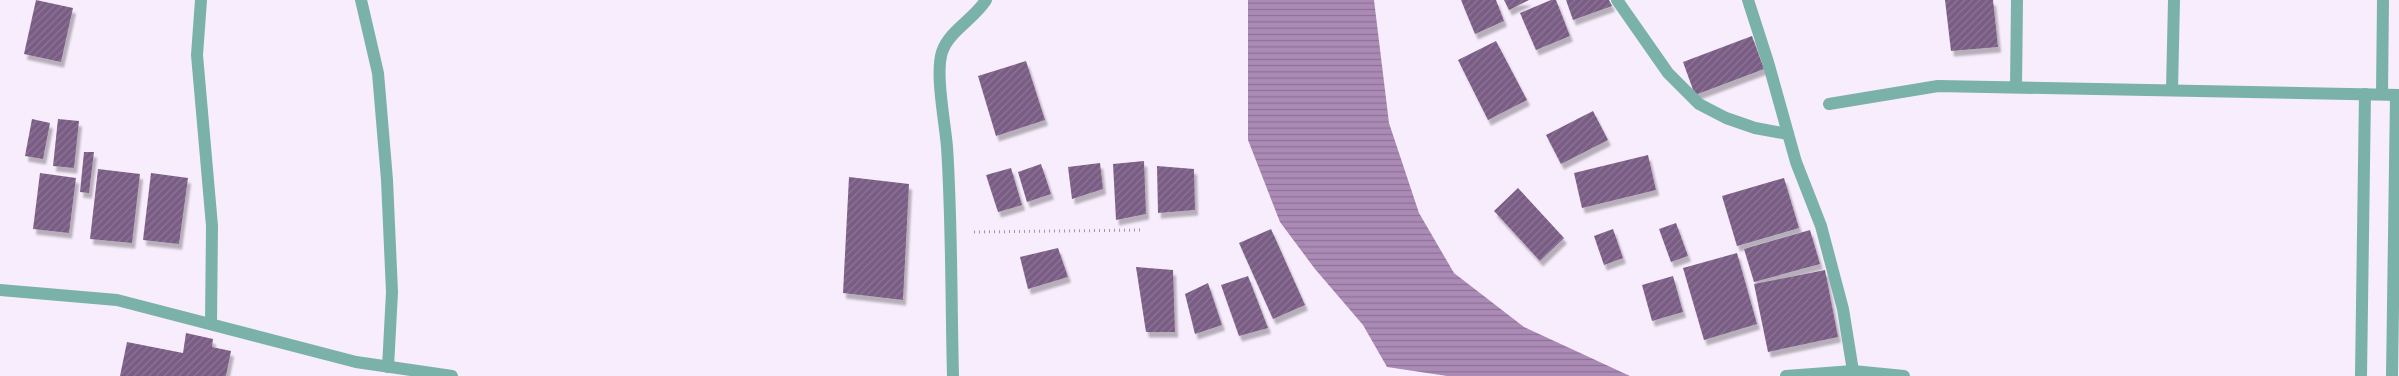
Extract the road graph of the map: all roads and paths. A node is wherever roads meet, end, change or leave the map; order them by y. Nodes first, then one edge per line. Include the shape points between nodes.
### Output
1 (201, 0) edge
2 (361, 0) edge
3 (986, 0) edge
4 (1617, 0) edge
5 (1748, 0) edge
6 (2017, 0) edge
7 (2174, 0) edge
8 (2382, 0) edge
9 (2016, 87) junction
10 (2172, 90) junction
11 (2365, 94) junction
12 (2382, 94) junction
13 (2398, 94) edge
14 (1829, 104) dead end
15 (1788, 134) junction
16 (1143, 230) dead end
17 (949, 233) junction
18 (0, 290) edge
19 (211, 324) junction
20 (388, 367) junction
21 (1853, 371) junction
22 (452, 376) edge
23 (953, 376) edge
24 (1786, 376) edge
25 (1904, 376) edge
26 (2361, 376) edge
27 (2392, 376) edge

1 - 19 street via 197,55 212,226
2 - 20 street via 378,73 387,180 392,292
3 - 17 street via 950,38 940,58
4 - 15 street via 1668,72 1699,104 1726,118
5 - 15 street
6 - 9 street
7 - 10 street
8 - 12 street
9 - 10 street
9 - 14 street via 1938,86
10 - 11 street
11 - 12 street
11 - 26 street
12 - 13 street
13 - 27 street
15 - 21 street via 1821,226 1843,309
16 - 17 path
17 - 23 street
18 - 19 street via 117,300
19 - 20 street via 356,362
20 - 22 street
21 - 24 street
21 - 25 street

